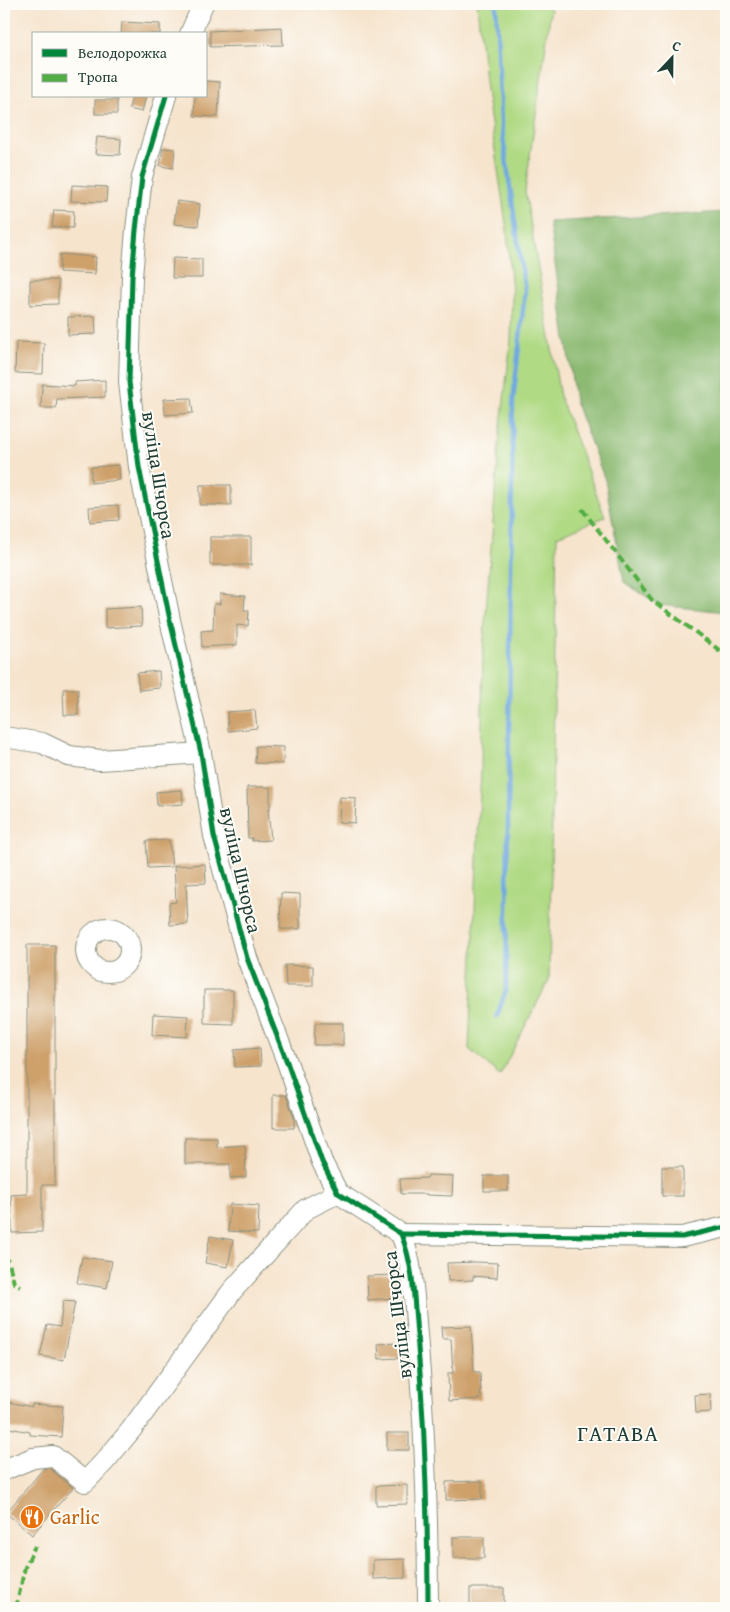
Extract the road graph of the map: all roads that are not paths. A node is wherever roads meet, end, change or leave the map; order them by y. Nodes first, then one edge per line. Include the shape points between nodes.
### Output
1 (204, 4) edge
2 (191, 32) edge
3 (165, 98) edge
4 (4, 737) edge
5 (201, 753) junction
6 (338, 1193) junction
7 (726, 1227) edge
8 (401, 1234) junction
9 (4, 1470) edge
10 (428, 1608) edge

1 - 2 street
3 - 5 street, вуліца Шчорса via 142,177 132,277 130,382 140,467 170,620
4 - 5 street via 42,742 69,756 100,760
5 - 6 street, вуліца Шчорса via 214,836 246,958 288,1062 322,1162
6 - 8 street, вуліца Шчорса
6 - 9 street via 306,1209 232,1291 131,1430 85,1482 53,1456 33,1458
7 - 8 street via 682,1237
8 - 10 street, вуліца Шчорса via 411,1269 419,1363 428,1499

